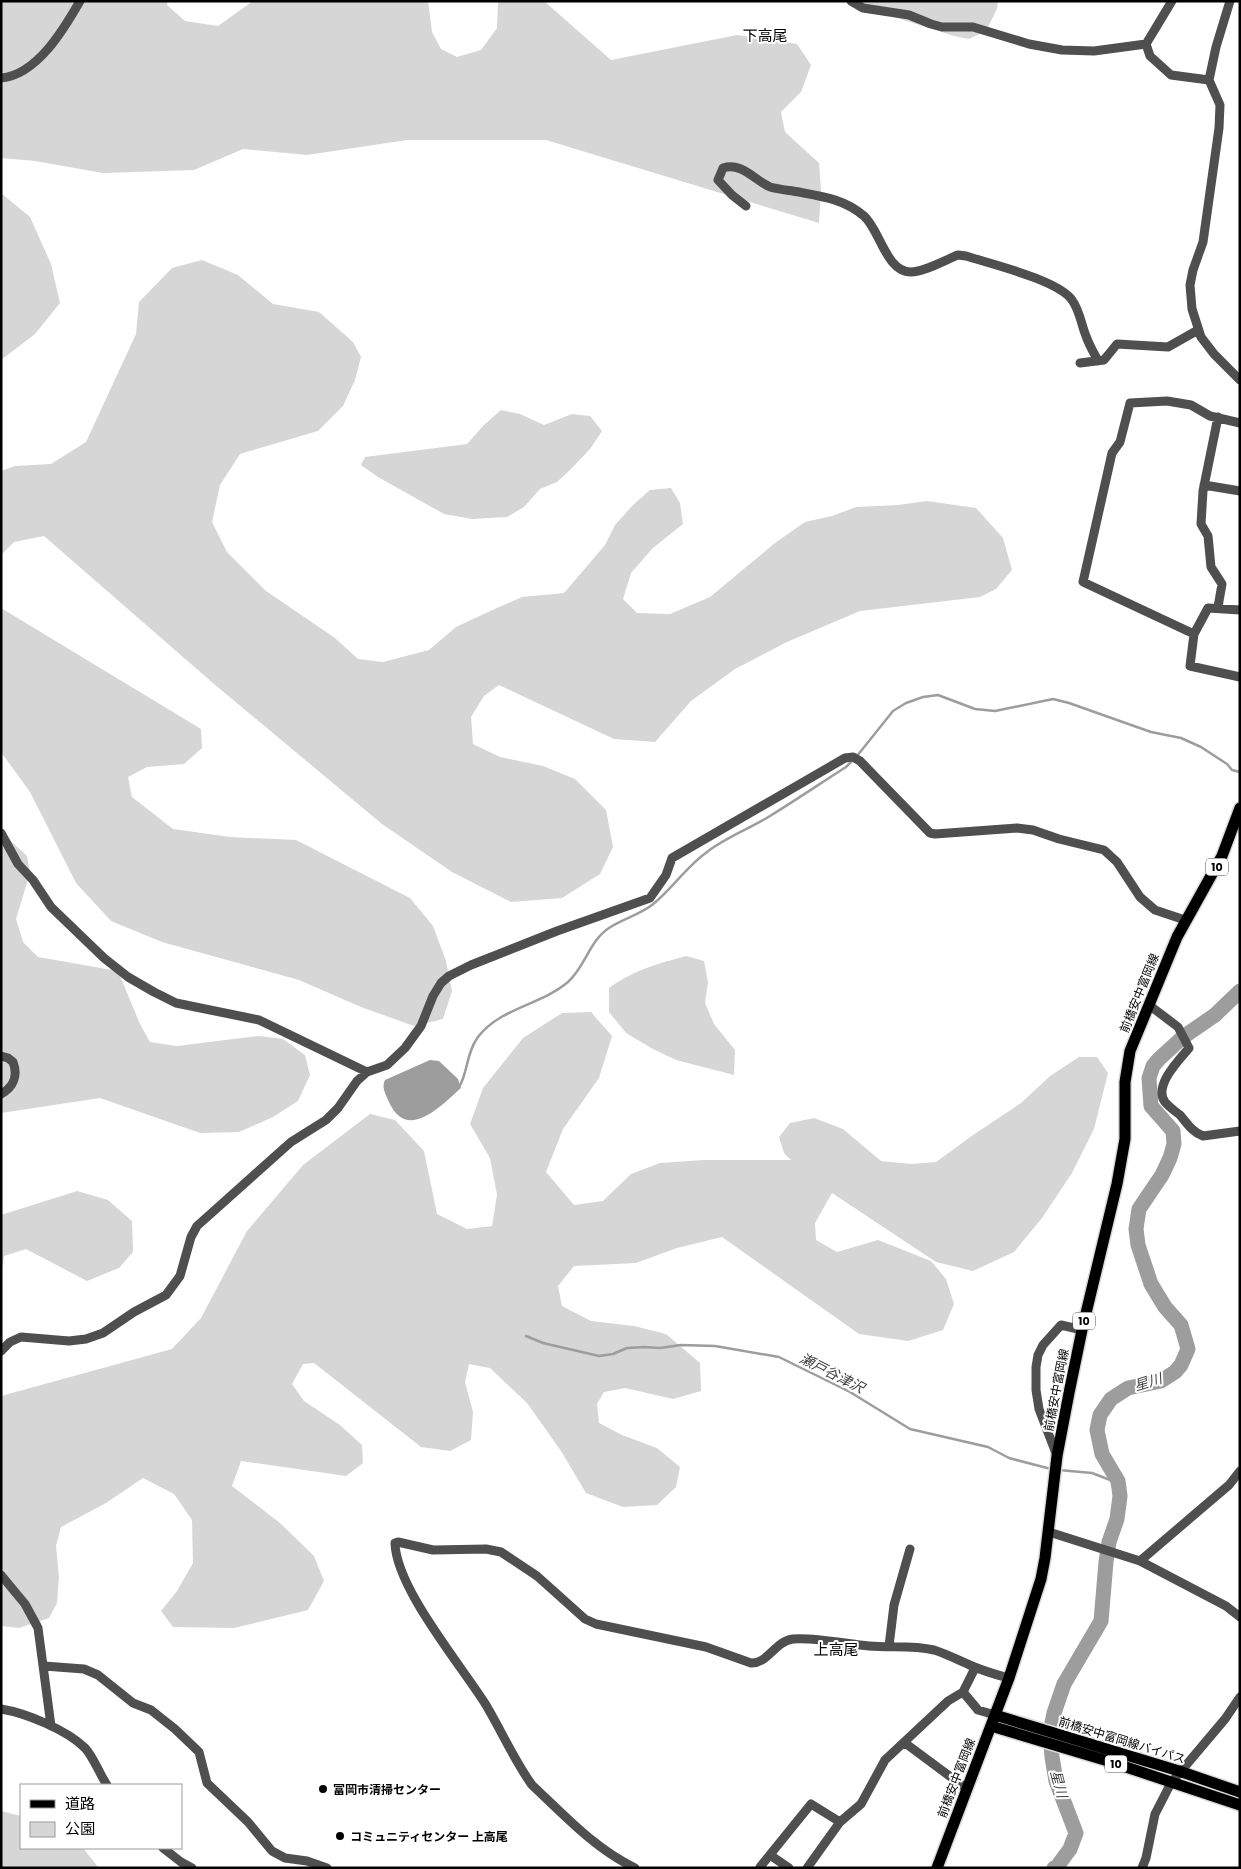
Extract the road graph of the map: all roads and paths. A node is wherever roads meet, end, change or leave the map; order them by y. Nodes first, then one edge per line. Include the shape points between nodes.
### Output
1 (80, 1) edge
2 (852, 1) edge
3 (1172, 1) edge
4 (1230, 1) edge
5 (1146, 44) junction
6 (1, 78) edge
7 (1209, 80) junction
8 (746, 206) dead end
9 (1198, 330) junction
10 (1098, 361) junction
11 (1080, 363) dead end
12 (1240, 380) edge
13 (1218, 417) junction
14 (1240, 423) edge
15 (1204, 485) junction
16 (1240, 491) edge
17 (1218, 608) junction
18 (1240, 610) edge
19 (1194, 634) junction
20 (1240, 677) edge
21 (1239, 809) edge
22 (1, 833) edge
23 (1185, 920) junction
24 (1149, 1006) junction
25 (1, 1056) edge
26 (367, 1072) junction
27 (1, 1094) edge
28 (1240, 1131) edge
29 (1082, 1330) junction
30 (1, 1351) edge
31 (1057, 1456) junction
32 (1240, 1471) edge
33 (1049, 1532) junction
34 (910, 1549) dead end
35 (1140, 1561) junction
36 (1, 1575) edge
37 (1240, 1617) edge
38 (889, 1646) junction
39 (44, 1666) junction
40 (975, 1668) junction
41 (1009, 1678) junction
42 (963, 1692) junction
43 (1240, 1697) edge
44 (1, 1709) edge
45 (993, 1720) junction
46 (51, 1726) junction
47 (905, 1743) junction
48 (1179, 1772) junction
49 (1171, 1783) junction
50 (106, 1784) edge
51 (967, 1789) junction
52 (1240, 1792) edge
53 (1240, 1805) edge
54 (840, 1822) junction
55 (164, 1849) edge
56 (770, 1854) junction
57 (760, 1867) edge
58 (192, 1868) edge
59 (327, 1868) edge
60 (636, 1868) edge
61 (789, 1868) edge
62 (808, 1868) edge
63 (937, 1868) edge
64 (1142, 1868) edge

1 - 6 street via 42,55 20,73
2 - 5 street via 863,8 909,15 942,27 973,27 1062,50 1094,51
3 - 5 street
4 - 7 street
5 - 7 street via 1150,56 1171,75
7 - 9 street via 1220,105 1219,128 1203,242 1190,285
8 - 10 street via 718,180 723,168 732,165 771,187 823,195 852,207 874,228 882,248 900,269 911,272 958,255 1054,286 1067,293 1073,301
9 - 10 street via 1168,347 1117,344 1104,360
9 - 12 street via 1214,354
10 - 11 street
13 - 14 street
13 - 15 street
13 - 19 street via 1191,405 1167,401 1130,403 1120,442 1112,453 1083,582
15 - 16 street
15 - 17 street via 1201,524 1208,536 1211,567 1222,584
17 - 18 street
17 - 19 street via 1208,608
19 - 20 street via 1190,666
21 - 23 main road, 前橋安中富岡線 / 10 via 1222,856
22 - 26 street via 18,864 51,908 128,976 176,1003 259,1020
23 - 24 main road, 前橋安中富岡線 / 10
23 - 26 street via 1155,910 1140,897 1117,862 1104,850 1017,828 930,833 866,767 850,757 672,858 666,875 650,898 557,931 449,976 433,996 421,1026 405,1048 387,1065
24 - 28 street via 1178,1027 1188,1048 1169,1073 1162,1097 1166,1104 1197,1134
24 - 29 main road, 前橋安中富岡線 / 10 via 1130,1051 1125,1082 1125,1139
25 - 27 street via 13,1062 15,1075 13,1083
26 - 30 street via 326,1120 291,1142 198,1226 191,1238 180,1276 166,1295 103,1333 86,1339 69,1341 21,1337
29 - 31 main road, 前橋安中富岡線 / 10
29 - 31 street via 1062,1325 1042,1345 1038,1355 1036,1390 1039,1409
31 - 33 main road, 前橋安中富岡線 / 10
32 - 35 street via 1229,1485
33 - 35 street
33 - 41 main road, 前橋安中富岡線 / 10 via 1041,1579
34 - 38 street via 894,1605
35 - 37 street via 1226,1606
36 - 39 street via 25,1604 38,1628
38 - 40 street via 934,1651
38 - 60 street via 792,1639 780,1644 757,1663 751,1663 706,1647 596,1624 585,1619 536,1576 501,1552 486,1549 433,1550 395,1543 395,1555 417,1600 486,1705 532,1785 614,1857
39 - 46 street
39 - 59 street via 84,1669 150,1710 199,1752 207,1783 248,1822 272,1851 284,1858
40 - 41 street
40 - 42 street
41 - 45 main road, 前橋安中富岡線 / 10
42 - 45 street via 978,1710
42 - 47 street via 948,1700
43 - 48 street
44 - 46 street
45 - 48 main road, 前橋安中富岡線バイパス / 10
45 - 49 main road, 前橋安中富岡線バイパス / 10
45 - 51 main road, 前橋安中富岡線 / 10
46 - 50 street via 86,1749
47 - 51 street
47 - 54 street via 885,1760 861,1804
48 - 49 street
48 - 52 main road, 前橋安中富岡線バイパス / 10
49 - 53 main road, 前橋安中富岡線バイパス / 10
49 - 64 street via 1156,1814
51 - 63 main road, 前橋安中富岡線 / 10
54 - 56 street via 811,1804
54 - 62 street
55 - 58 street
56 - 57 street
56 - 61 street

